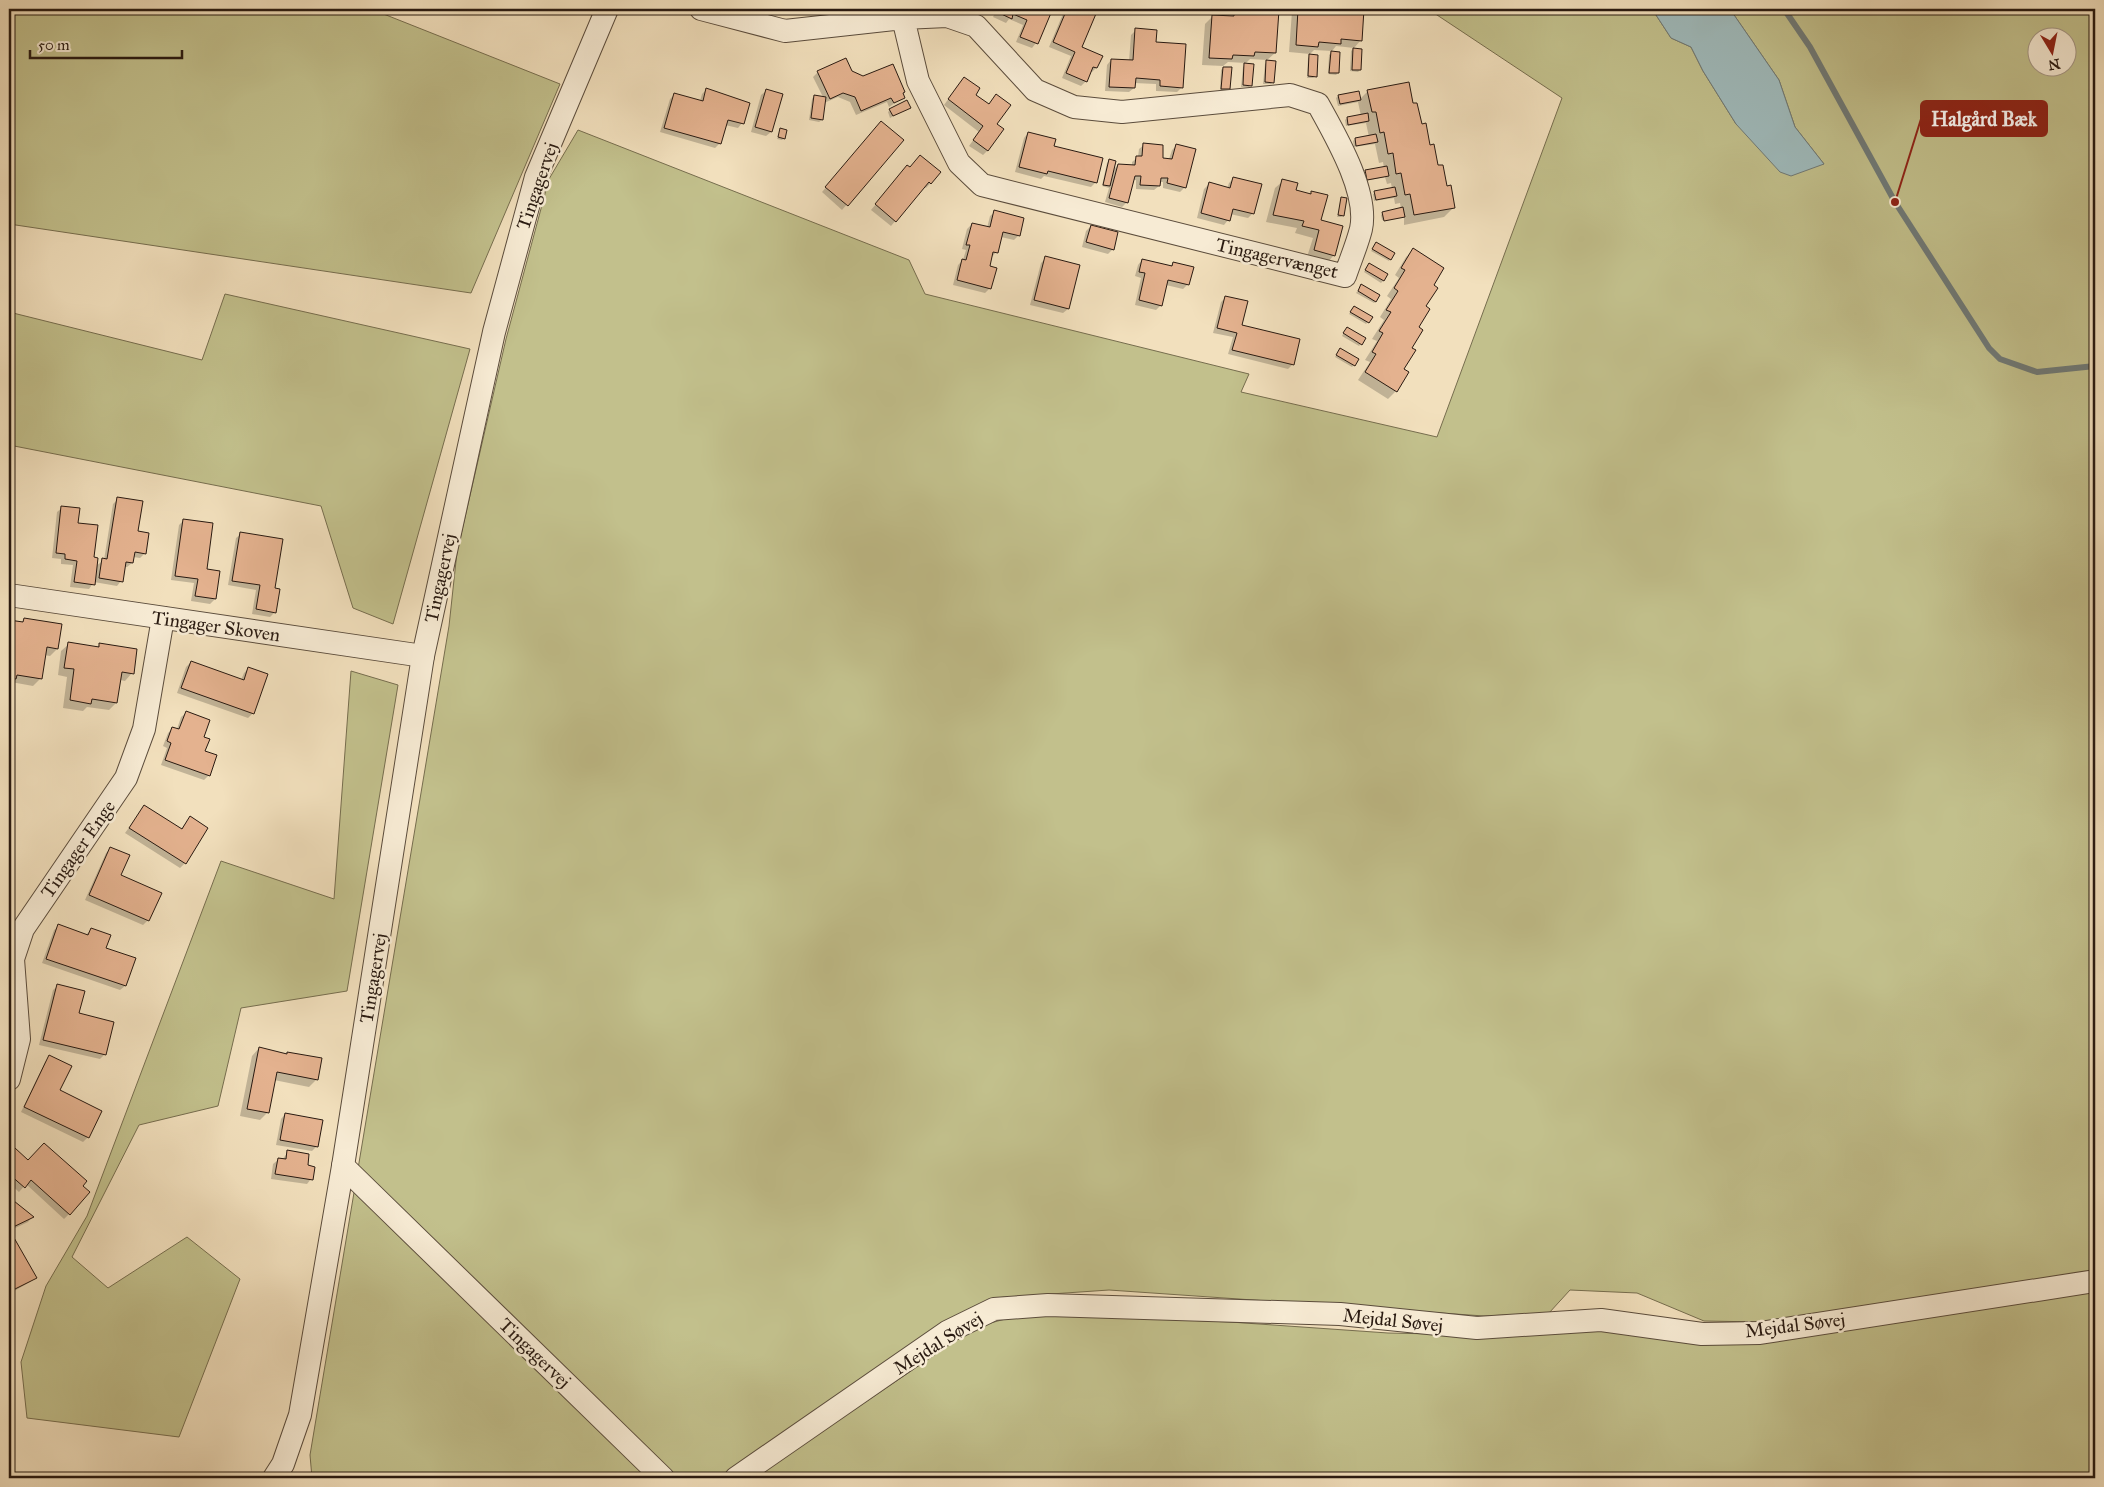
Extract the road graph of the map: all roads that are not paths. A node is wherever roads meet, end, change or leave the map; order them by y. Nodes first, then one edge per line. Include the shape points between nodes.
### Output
1 (608, 9) edge
2 (701, 9) edge
3 (903, 18) junction
4 (9, 594) edge
5 (163, 618) junction
6 (423, 656) junction
7 (9, 1079) edge
8 (343, 1166) junction
9 (2095, 1281) edge
10 (274, 1478) edge
11 (663, 1478) edge
12 (736, 1478) edge

1 - 6 street, Tingagervej via 536,176 494,332
2 - 3 street, Tingagervænget via 785,31
3 - 3 street, Tingagervænget via 947,16 976,26 1035,90 1074,107 1122,112 1290,95 1318,104 1348,159 1360,200 1361,227 1345,276 982,184 959,163 918,81
4 - 5 street, Tingager Skoven
5 - 6 street, Tingager Skoven
5 - 7 street, Tingager Enge via 144,729 126,778 23,929 13,959 19,1039
6 - 8 street, Tingagervej
8 - 10 street, Tingagervej via 300,1415 283,1464
8 - 11 street, Tingagervej
9 - 12 street, Mejdal Søvej via 1760,1332 1702,1334 1600,1320 1477,1328 1340,1314 1048,1305 994,1308 947,1332

